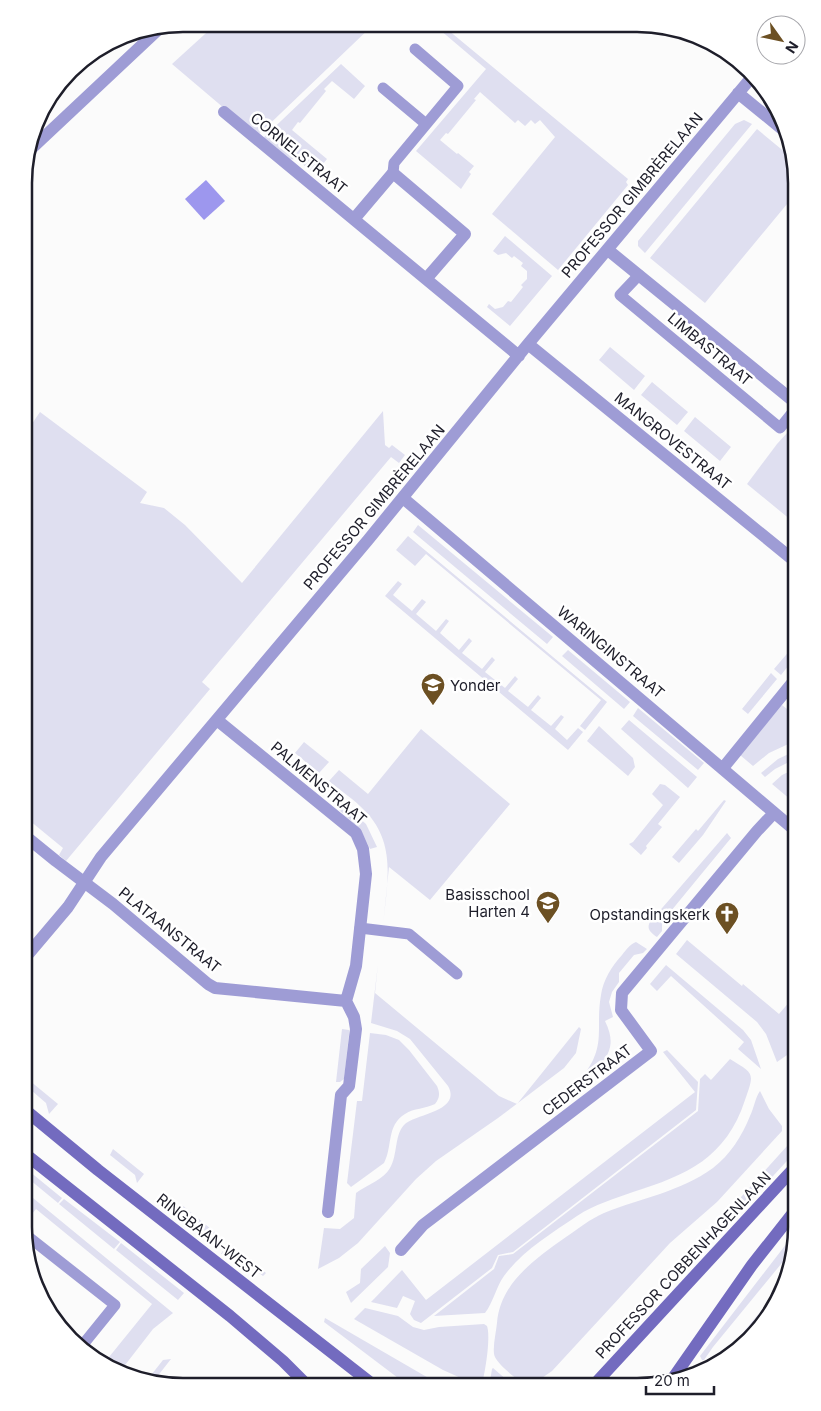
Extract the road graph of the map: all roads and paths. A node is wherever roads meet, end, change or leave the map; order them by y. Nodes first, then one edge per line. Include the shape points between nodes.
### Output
1 (151, 37) edge
2 (415, 49) dead end
3 (748, 82) edge
4 (383, 88) dead end
5 (738, 93) junction
6 (224, 112) dead end
7 (426, 124) junction
8 (776, 124) edge
9 (39, 142) edge
10 (393, 173) junction
11 (354, 219) junction
12 (608, 250) junction
13 (639, 275) junction
14 (426, 279) junction
15 (528, 344) junction
16 (519, 356) junction
17 (788, 399) edge
18 (788, 418) edge
19 (403, 498) junction
20 (788, 556) edge
21 (788, 688) edge
22 (217, 720) junction
23 (723, 768) junction
24 (774, 813) junction
25 (788, 825) edge
26 (32, 841) edge
27 (84, 882) junction
28 (360, 928) junction
29 (32, 950) edge
30 (457, 974) dead end
31 (346, 1001) junction
32 (32, 1116) edge
33 (32, 1159) edge
34 (788, 1178) edge
35 (328, 1212) dead end
36 (788, 1219) edge
37 (33, 1241) edge
38 (401, 1250) dead end
39 (85, 1341) edge
40 (677, 1373) edge
41 (300, 1378) edge
42 (366, 1378) edge
43 (600, 1378) edge

1 - 9 street
2 - 7 lane via 458,86
3 - 5 street, PROFESSOR GIMBRÈRELAAN
4 - 7 lane
5 - 8 street
5 - 12 street, PROFESSOR GIMBRÈRELAAN
6 - 11 street, CORNELSTRAAT
7 - 10 lane via 394,163
10 - 11 street
10 - 14 street via 465,234
11 - 14 street, CORNELSTRAAT
12 - 13 street, LIMBASTRAAT
12 - 15 street, PROFESSOR GIMBRÈRELAAN
13 - 17 street, LIMBASTRAAT
13 - 18 lane, LIMBASTRAAT via 620,295 780,428
14 - 16 street
15 - 16 street, PROFESSOR GIMBRÈRELAAN
15 - 20 street, MANGROVESTRAAT
16 - 19 street, PROFESSOR GIMBRÈRELAAN
19 - 22 street, PROFESSOR GIMBRÈRELAAN
19 - 23 street, WARINGINSTRAAT
21 - 23 street
22 - 27 street, PROFESSOR GIMBRÈRELAAN via 101,857
22 - 28 street, PALMENSTRAAT via 356,833 363,849 366,874
23 - 24 street, WARINGINSTRAAT
24 - 25 street, WARINGINSTRAAT
24 - 38 street, CEDERSTRAAT via 622,993 621,1010 651,1051 423,1225
26 - 27 street, PLATAANSTRAAT
27 - 29 street, PROFESSOR GIMBRÈRELAAN via 68,907
27 - 31 street, PLATAANSTRAAT via 215,988
28 - 30 lane via 409,934
28 - 31 street, PALMENSTRAAT via 356,966
31 - 35 street via 356,1029 349,1086 341,1095
32 - 42 main road, RINGBAAN-WEST
33 - 41 main road via 230,1316
34 - 43 main road, PROFESSOR COBBENHAGENLAAN
36 - 40 main road
37 - 39 lane via 114,1305

